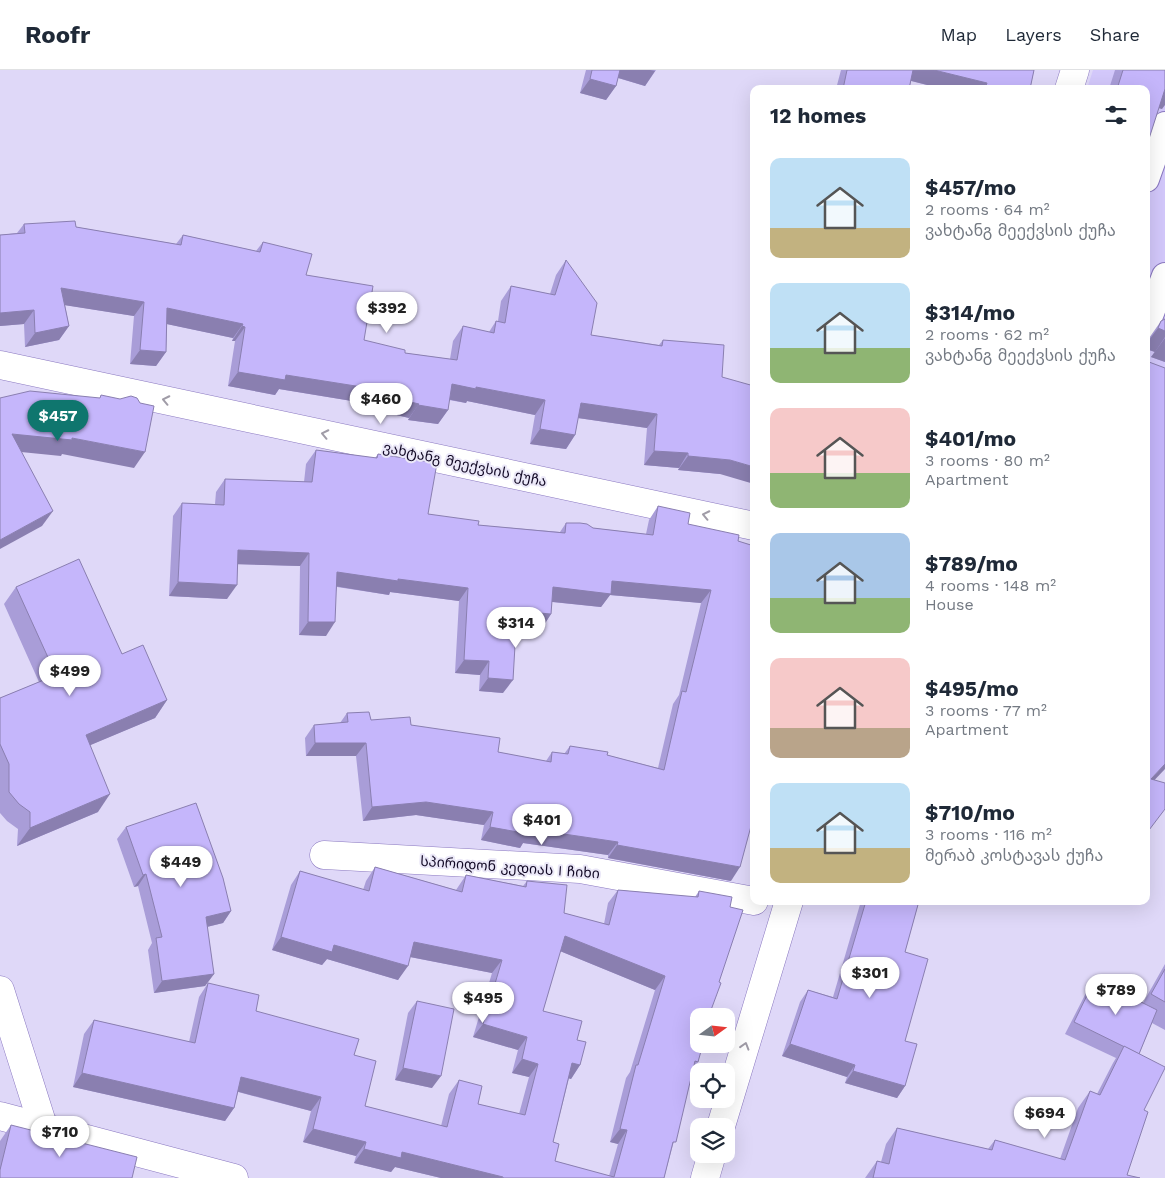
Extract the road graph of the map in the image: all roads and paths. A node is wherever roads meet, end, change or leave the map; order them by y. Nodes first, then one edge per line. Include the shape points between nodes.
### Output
1 (1075, 70) edge
2 (1069, 85) edge
3 (1165, 125) edge
4 (1150, 168) edge
5 (1165, 276) edge
6 (1150, 315) edge
7 (0, 365) edge
8 (750, 525) edge
9 (324, 856) dead end
10 (750, 900) edge
11 (788, 905) edge
12 (0, 990) edge
13 (0, 1116) edge
14 (722, 1118) edge
15 (44, 1129) junction
16 (709, 1163) edge
17 (234, 1178) edge
18 (705, 1178) edge

1 - 2 street
3 - 4 street
5 - 6 street
8 -> 7 street, ვახტანგ მეექვსის ქუჩა
9 - 10 street, სპირიდონ კედიას I ჩიხი via 580,870
14 -> 11 street
12 - 15 street
13 - 15 street
15 - 17 street
16 - 18 street

